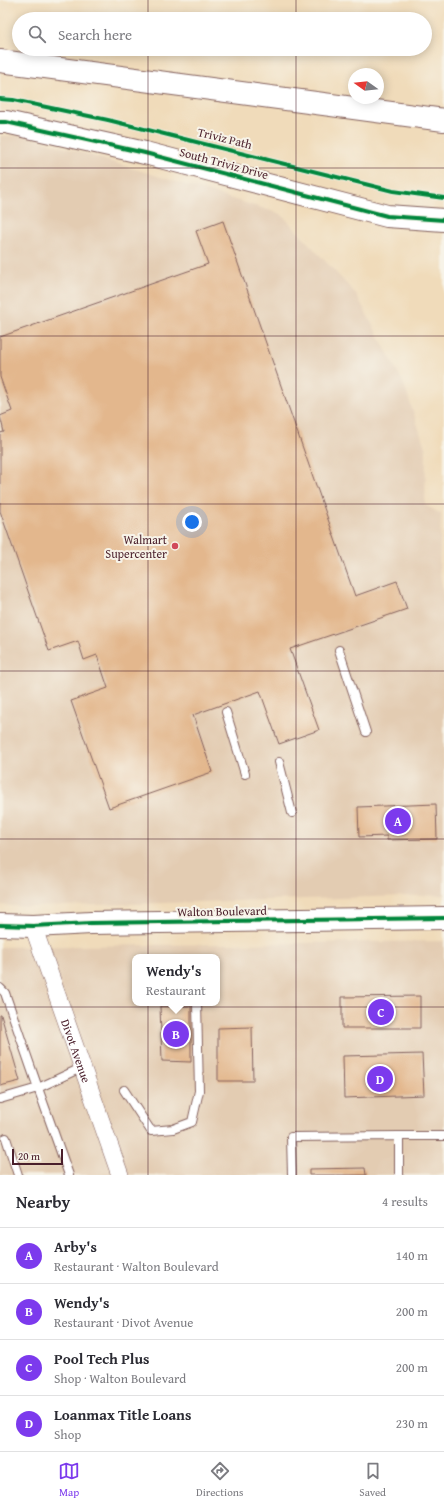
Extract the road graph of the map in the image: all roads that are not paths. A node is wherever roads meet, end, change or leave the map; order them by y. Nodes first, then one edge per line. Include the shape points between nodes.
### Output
1 (0, 61) edge
2 (444, 120) edge
3 (0, 122) edge
4 (444, 220) edge
5 (339, 650) dead end
6 (226, 712) dead end
7 (366, 732) dead end
8 (279, 762) dead end
9 (245, 774) dead end
10 (292, 813) dead end
11 (444, 918) edge
12 (0, 925) edge
13 (33, 926) junction
14 (0, 988) edge
15 (197, 1006) edge
16 (82, 1067) junction
17 (38, 1088) junction
18 (124, 1090) dead end
19 (0, 1099) edge
20 (399, 1136) junction
21 (444, 1136) edge
22 (6, 1138) dead end
23 (18, 1175) edge
24 (69, 1175) edge
25 (120, 1175) edge
26 (292, 1175) edge
27 (399, 1175) edge

1 - 2 main road
3 - 4 main road, South Triviz Drive via 144,153 386,216
5 - 7 lane
6 - 9 lane
8 - 10 lane
11 - 13 main road, Walton Boulevard
12 - 13 main road, Walton Boulevard
13 - 16 street, Divot Avenue
14 - 17 lane via 5,993
15 - 18 lane via 199,1091 192,1122 173,1129 151,1131
16 - 17 lane
16 - 25 street, Divot Avenue
17 - 19 lane
17 - 24 lane
20 - 21 lane
20 - 26 lane via 291,1137
20 - 27 lane
22 - 23 lane

